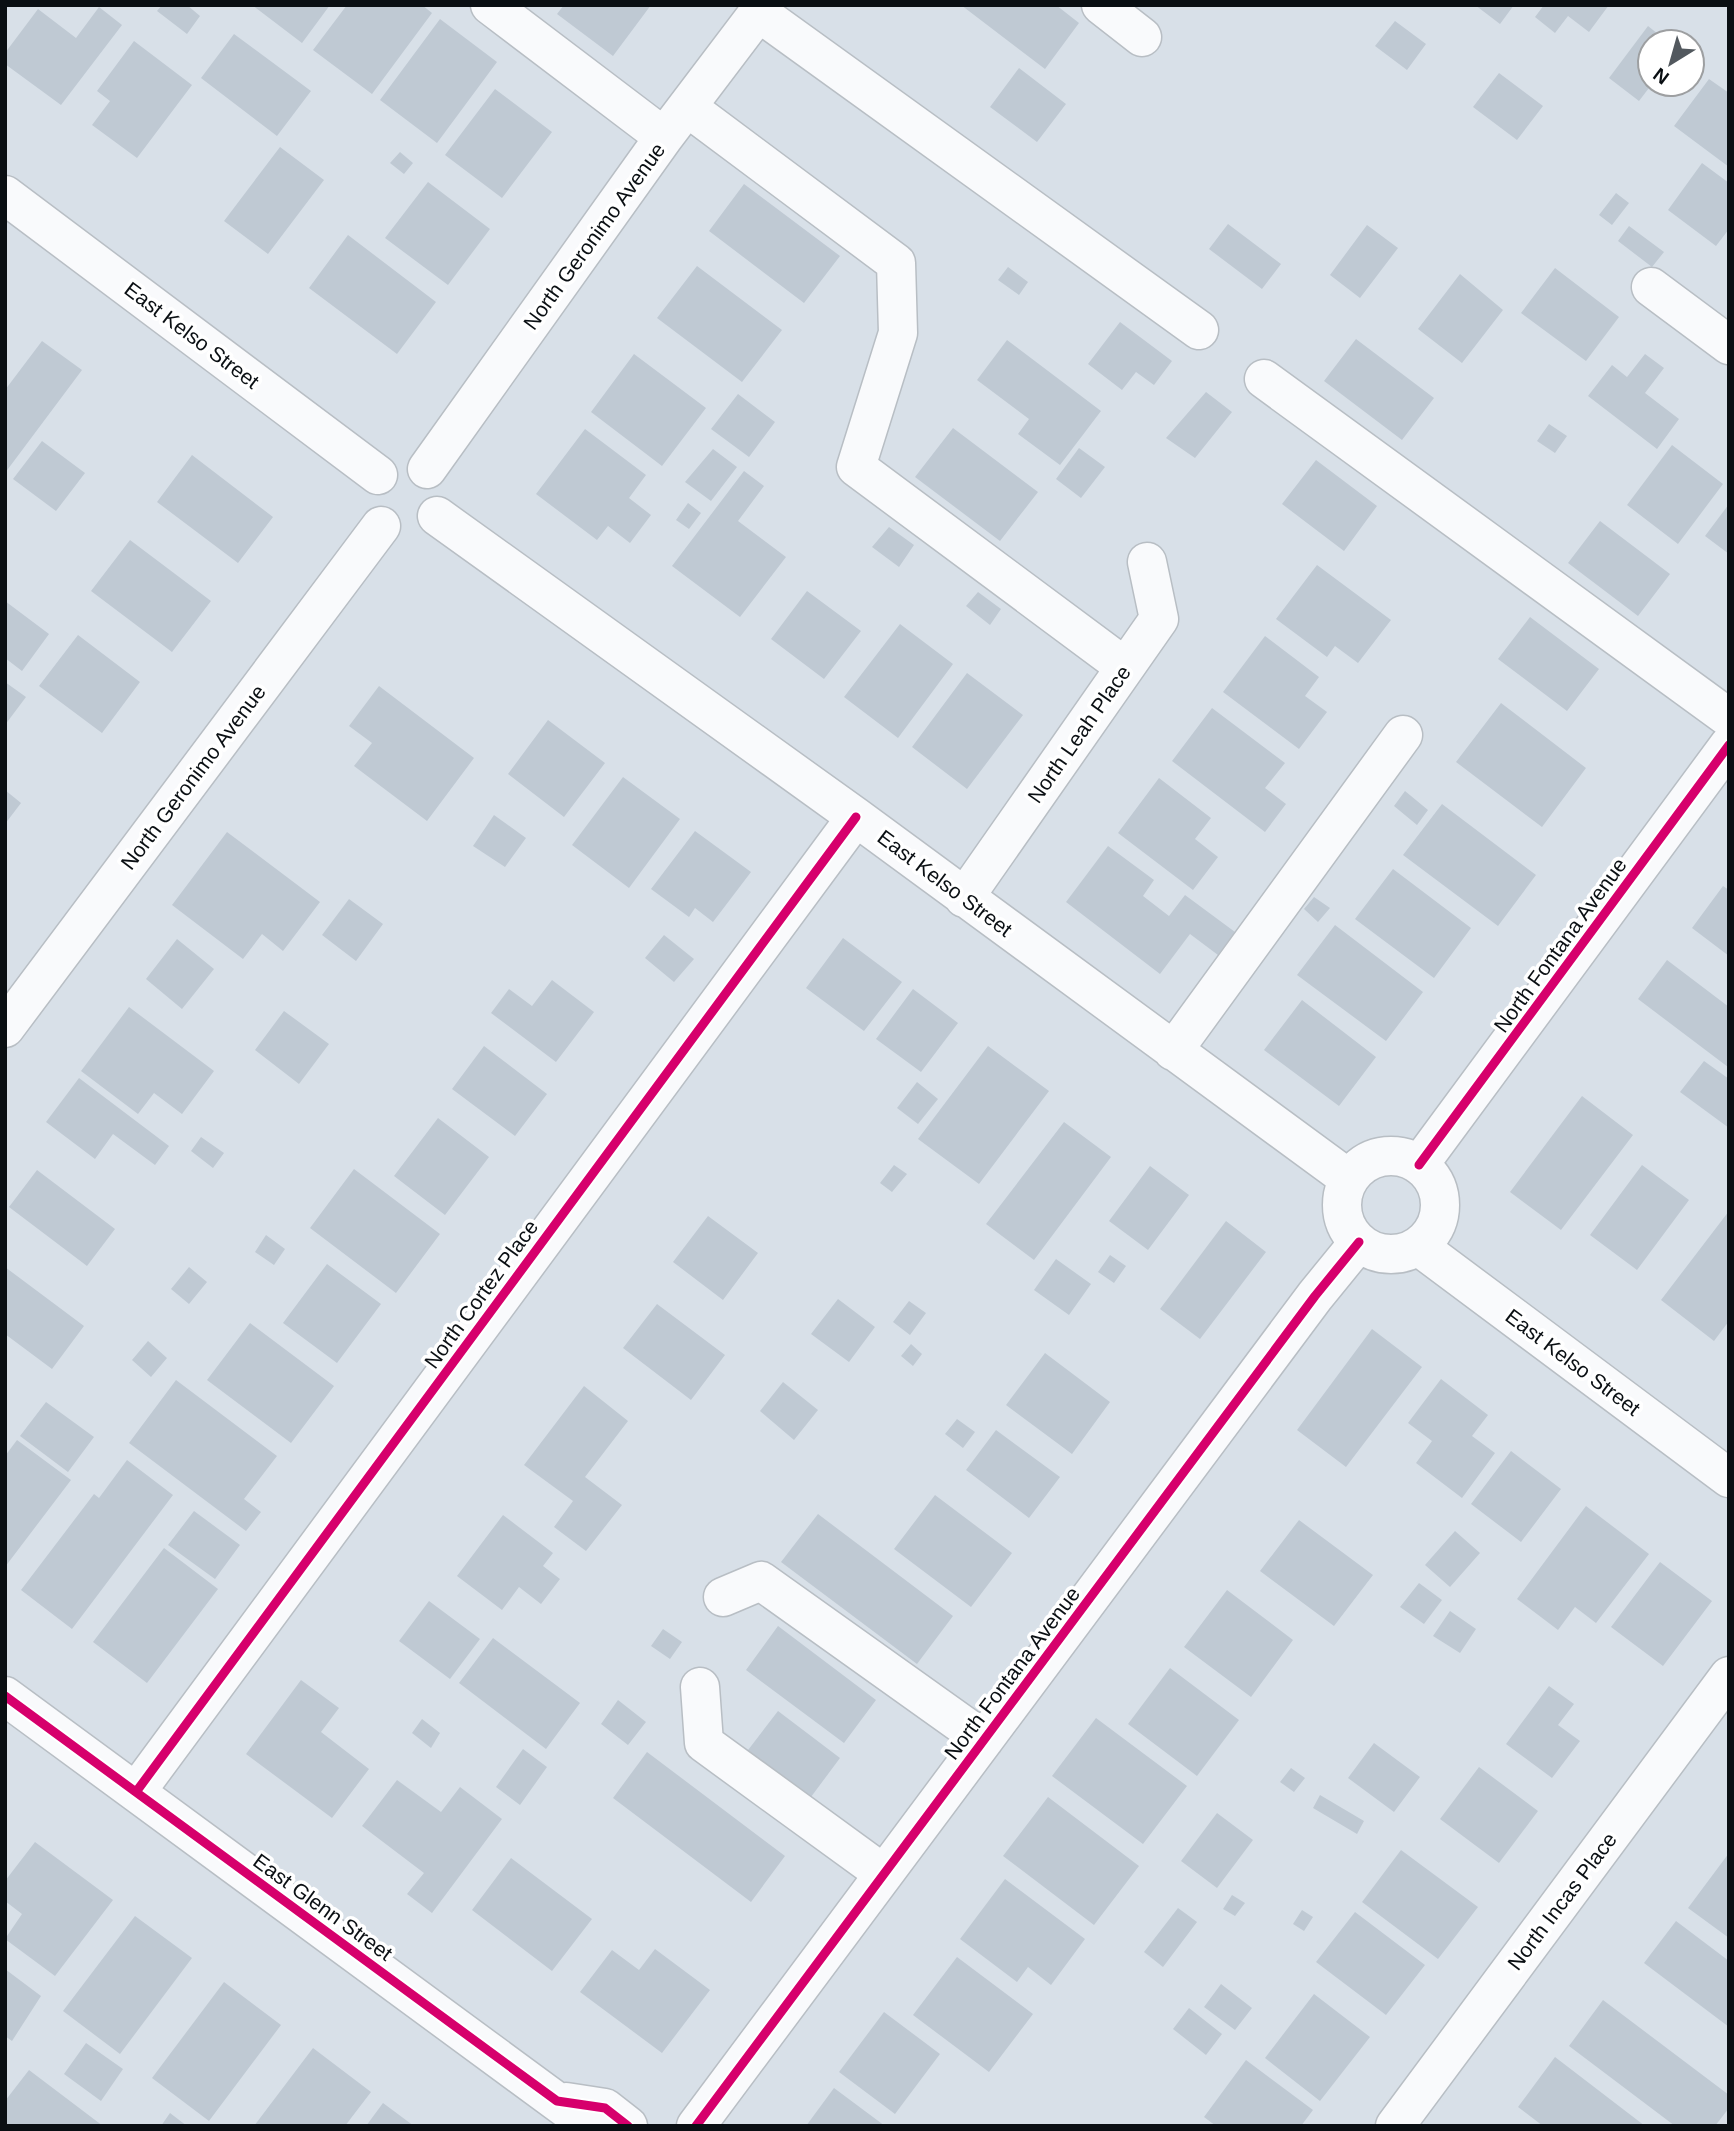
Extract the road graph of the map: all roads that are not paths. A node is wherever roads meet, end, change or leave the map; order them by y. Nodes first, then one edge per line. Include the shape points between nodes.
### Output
1 (490, 5) edge
2 (1101, 5) edge
3 (761, 9) edge
4 (1142, 37) dead end
5 (687, 107) junction
6 (664, 137) junction
7 (5, 195) edge
8 (1651, 287) dead end
9 (1199, 330) dead end
10 (1729, 345) edge
11 (1264, 379) dead end
12 (427, 469) junction
13 (378, 475) junction
14 (437, 516) junction
15 (381, 526) junction
16 (1147, 562) dead end
17 (1125, 667) junction
18 (1729, 718) edge
19 (1403, 734) dead end
20 (1729, 745) edge
21 (856, 817) junction
22 (964, 898) junction
23 (5, 1028) edge
24 (1173, 1051) junction
25 (1419, 1165) junction
26 (1349, 1180) junction
27 (1359, 1242) junction
28 (1418, 1246) junction
29 (1729, 1478) edge
30 (723, 1597) dead end
31 (1729, 1676) edge
32 (700, 1687) dead end
33 (8, 1705) edge
34 (984, 1740) junction
35 (136, 1792) junction
36 (884, 1874) junction
37 (563, 2113) edge
38 (590, 2126) edge
39 (628, 2126) edge
40 (696, 2126) edge
41 (1395, 2126) edge

1 - 6 street
2 - 4 street
3 - 5 street, North Geronimo Avenue
3 - 9 street
5 - 6 street, North Geronimo Avenue
5 - 17 street via 896,263 898,333 856,467
6 - 12 street, North Geronimo Avenue
7 - 13 street, East Kelso Street
8 - 10 street
11 - 18 street
12 - 13 street via 404,463
12 - 14 street via 441,488
13 - 15 street via 368,502
14 - 15 street via 433,524 412,536 400,536
14 - 21 street, East Kelso Street
15 - 23 street, North Geronimo Avenue
16 - 17 street, North Leah Place via 1159,619
17 - 22 street, North Leah Place
19 - 24 street
20 - 25 street, North Fontana Avenue
21 - 22 street, East Kelso Street
21 - 35 street, North Cortez Place
22 - 24 street, East Kelso Street
24 - 26 street, East Kelso Street
25 - 26 street via 1399,1156 1381,1156 1366,1162
25 - 28 street via 1437,1186 1441,1203 1430,1234
26 - 27 street via 1342,1201 1343,1217
27 - 28 street via 1388,1253
27 - 34 street, North Fontana Avenue
28 - 29 street, East Kelso Street
30 - 34 street via 761,1581
31 - 41 street, North Incas Place
32 - 36 street via 704,1742
33 - 35 street, East Glenn Street
34 - 36 street, North Fontana Avenue
35 - 37 street, East Glenn Street
36 - 40 street, North Fontana Avenue
37 - 38 street
37 - 39 street, East Glenn Street via 605,2108

